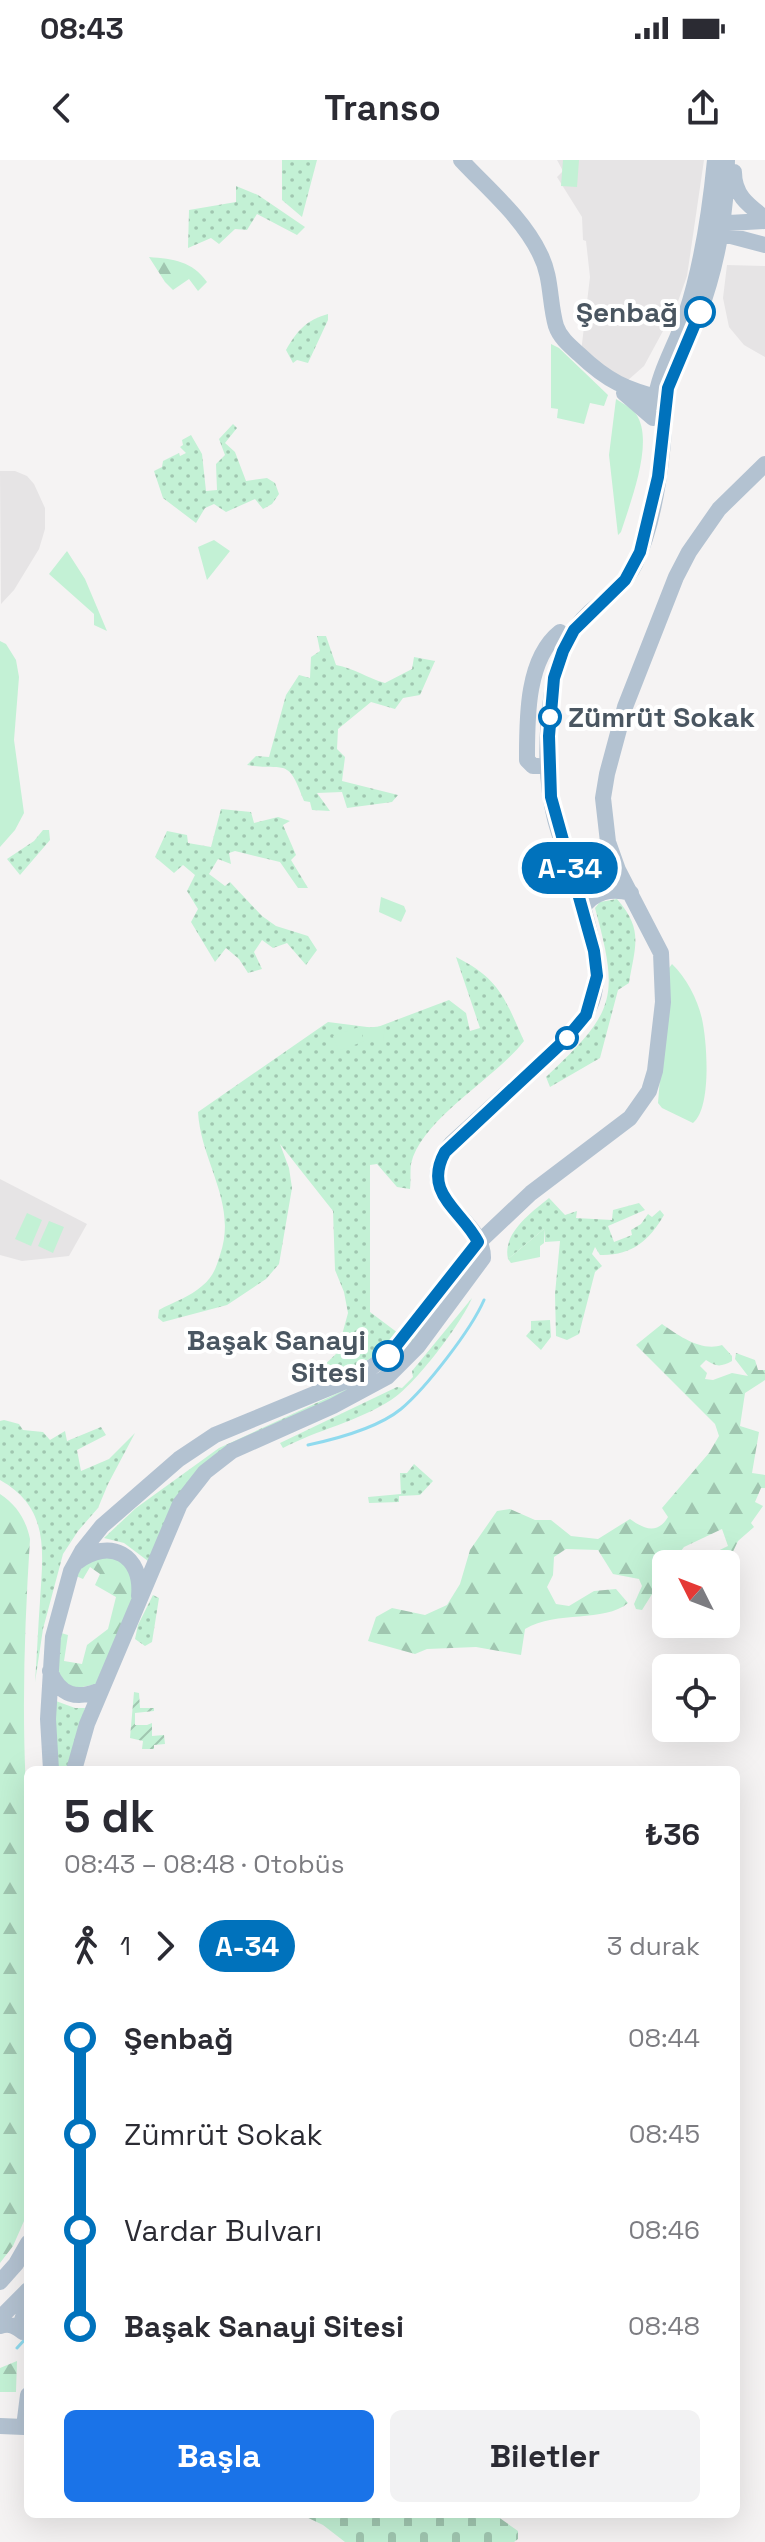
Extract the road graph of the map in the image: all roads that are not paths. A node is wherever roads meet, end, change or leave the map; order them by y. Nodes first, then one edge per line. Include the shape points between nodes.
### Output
1 (461, 160) edge
2 (715, 160) edge
3 (730, 160) edge
4 (765, 219) edge
5 (715, 228) junction
6 (758, 243) edge
7 (711, 274) junction
8 (614, 383) junction
9 (661, 398) junction
10 (653, 418) junction
11 (765, 464) edge
12 (543, 762) junction
13 (614, 860) junction
14 (570, 869) junction
15 (631, 893) junction
16 (582, 909) junction
17 (477, 1244) junction
18 (452, 1289) junction
19 (116, 1551) junction
20 (74, 1564) junction
21 (152, 1572) junction
22 (139, 1602) junction
23 (50, 1670) junction
24 (100, 1690) junction
25 (51, 1766) edge
26 (75, 1766) edge
27 (24, 2250) edge
28 (0, 2282) edge
29 (24, 2294) edge
30 (0, 2318) edge
31 (0, 2326) edge
32 (24, 2336) edge
33 (0, 2426) edge
34 (24, 2427) edge

1 - 8 main road via 540,253 559,333
2 - 5 main road
3 - 4 main road via 740,195
3 - 5 main road
4 - 5 main road
5 - 6 main road
5 - 7 main road
5 - 9 main road via 659,377
6 - 7 main road via 728,247
7 - 9 main road via 699,316
8 - 9 main road
8 - 10 main road
9 - 10 main road
9 - 12 main road via 658,477 640,552 625,580 583,620 563,651 551,694
10 - 12 main road via 652,451 627,557 560,632 548,662 541,691
11 - 13 main road via 719,509 689,552 631,694 603,798
12 - 14 main road
12 - 17 main road via 542,810 586,979 569,1021 433,1150 427,1173 431,1197 468,1242
13 - 14 main road via 592,873
13 - 15 main road
14 - 16 main road
15 - 16 main road via 603,892
15 - 17 main road via 661,953 663,1002 649,1091 630,1118 515,1207
16 - 17 main road via 597,976 586,1015 441,1159 437,1178 442,1193
17 - 18 main road
18 - 20 main road via 387,1357 358,1376 195,1447 102,1526
18 - 21 main road via 418,1346 387,1377 245,1444 205,1472 180,1504
19 - 20 main road via 95,1551
19 - 21 main road
19 - 22 main road via 137,1572
20 - 23 main road via 57,1615
21 - 22 main road
22 - 24 main road
23 - 24 main road via 66,1693 80,1696
23 - 25 main road
24 - 26 main road
27 - 28 main road
29 - 30 main road
31 - 32 main road via 16,2326
33 - 34 main road

